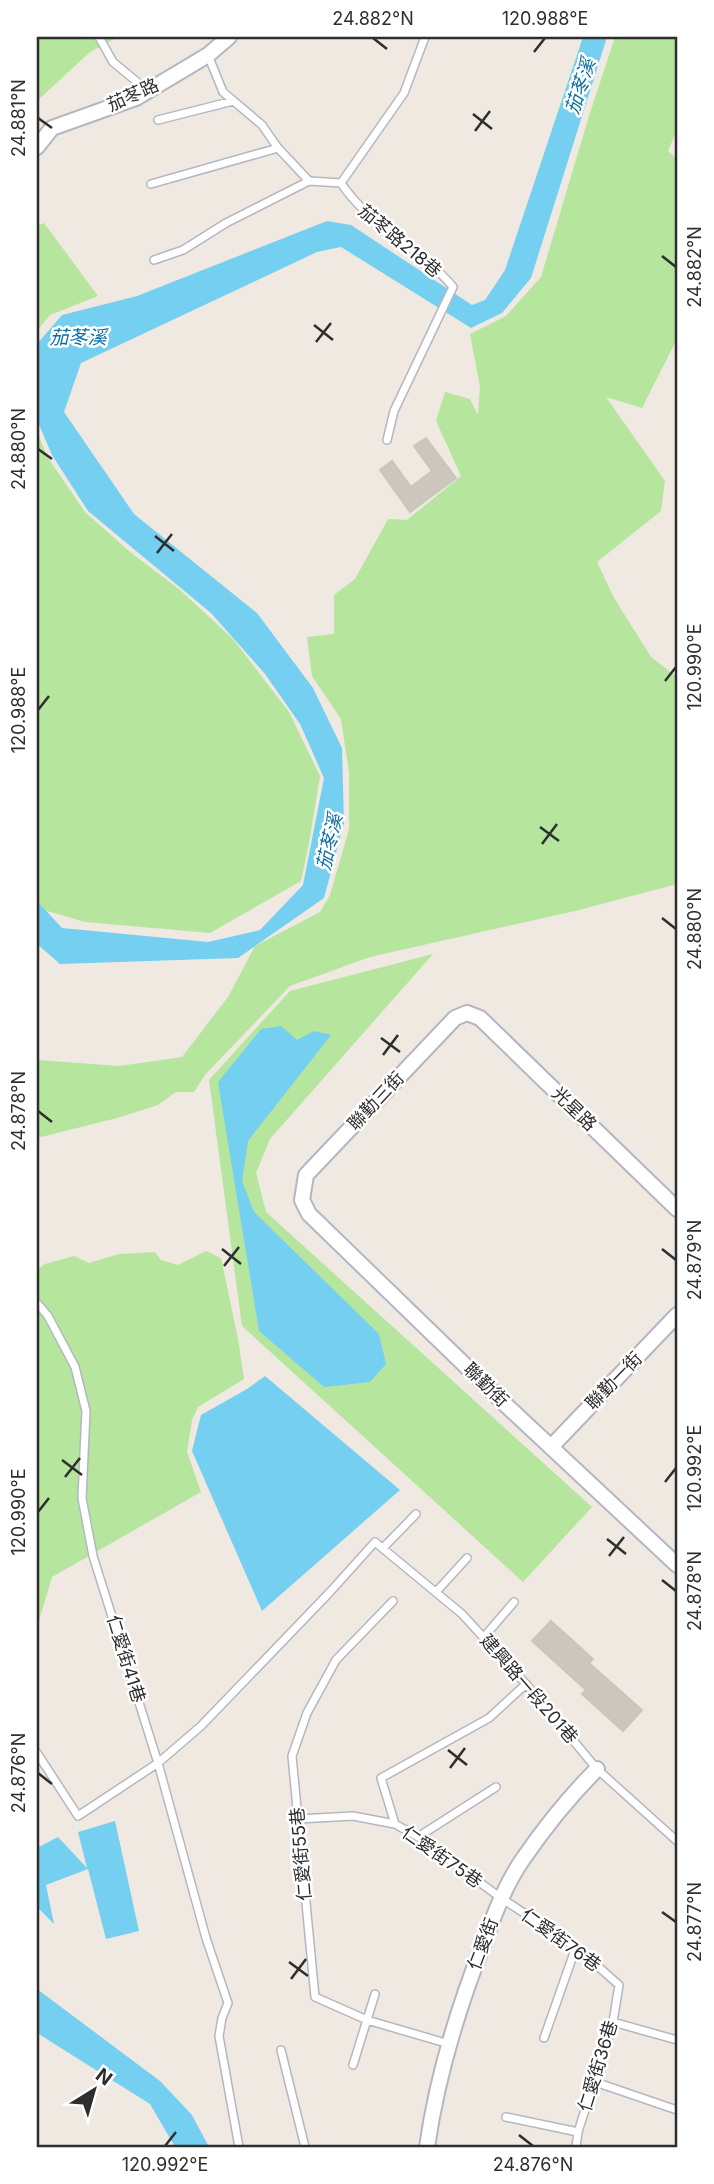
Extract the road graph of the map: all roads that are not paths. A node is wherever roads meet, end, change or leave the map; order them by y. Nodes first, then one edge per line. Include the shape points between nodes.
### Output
1 (99, 37) edge
2 (229, 37) edge
3 (425, 37) edge
4 (208, 54) junction
5 (148, 92) junction
6 (233, 101) junction
7 (158, 120) dead end
8 (37, 147) edge
9 (278, 148) junction
10 (309, 181) junction
11 (341, 183) junction
12 (150, 184) dead end
13 (154, 260) dead end
14 (387, 440) dead end
15 (467, 1013) joint
16 (302, 1200) joint
17 (677, 1209) edge
18 (37, 1303) edge
19 (677, 1315) edge
20 (551, 1447) junction
21 (416, 1514) dead end
22 (383, 1548) junction
23 (467, 1558) dead end
24 (677, 1565) edge
25 (436, 1592) junction
26 (393, 1601) dead end
27 (514, 1602) dead end
28 (484, 1637) junction
29 (526, 1684) junction
30 (37, 1753) edge
31 (158, 1763) junction
32 (597, 1769) junction
33 (496, 1787) dead end
34 (298, 1819) junction
35 (396, 1824) junction
36 (418, 1838) junction
37 (677, 1841) edge
38 (501, 1898) junction
39 (576, 1947) junction
40 (619, 1985) joint
41 (376, 1994) dead end
42 (368, 2020) junction
43 (613, 2022) junction
44 (544, 2038) dead end
45 (677, 2040) edge
46 (449, 2044) junction
47 (281, 2050) dead end
48 (353, 2065) dead end
49 (595, 2082) junction
50 (677, 2110) edge
51 (506, 2118) dead end
52 (578, 2132) junction
53 (239, 2147) edge
54 (305, 2147) edge
55 (427, 2147) edge
56 (576, 2147) edge

1 - 5 lane via 113,62
2 - 4 street, 茄苳路
3 - 11 lane via 404,93
4 - 5 street, 茄苳路
4 - 6 lane via 223,92
5 - 8 street, 茄苳路 via 52,128
6 - 7 lane
6 - 9 lane via 262,125
9 - 10 lane
9 - 12 lane
10 - 11 lane
10 - 13 lane via 183,250
11 - 14 lane, 茄苳路218巷 via 353,201 453,287 394,411
15 - 16 street, 聯勤三街 via 455,1018 306,1175
15 - 17 street, 光星路 via 480,1018
16 - 20 street, 聯勤街 via 309,1214
18 - 31 lane, 仁愛街41巷 via 75,1367 86,1411 82,1498 93,1556
19 - 20 street, 聯勤一街
20 - 24 street, 聯勤街
21 - 22 lane
22 - 25 lane, 建興路一段201巷
22 - 31 lane, 建興路一段201巷 via 375,1542 201,1726
23 - 25 lane
25 - 28 lane, 建興路一段201巷
26 - 34 lane, 仁愛街55巷 via 336,1660 307,1713 292,1756
27 - 28 lane
28 - 29 lane, 建興路一段201巷
29 - 32 lane, 建興路一段201巷
29 - 35 lane via 489,1718 381,1778
30 - 31 lane via 78,1816
31 - 53 lane, 仁愛街41巷 via 228,2003 219,2036
32 - 37 lane, 建興路一段201巷
32 - 38 street, 仁愛街 via 522,1861
33 - 36 lane
34 - 35 lane, 仁愛街75巷 via 353,1816
34 - 42 lane, 仁愛街55巷 via 315,1997
35 - 36 lane, 仁愛街75巷
36 - 38 lane, 仁愛街75巷
38 - 39 lane, 仁愛街76巷
38 - 46 street, 仁愛街
39 - 40 lane, 仁愛街76巷
39 - 44 lane
40 - 43 lane, 仁愛街36巷
41 - 42 lane
42 - 46 lane, 仁愛街55巷
42 - 48 lane
43 - 45 lane
43 - 49 lane, 仁愛街36巷
46 - 55 street, 仁愛街
47 - 54 lane
49 - 50 lane
49 - 52 lane, 仁愛街36巷
51 - 52 lane
52 - 56 lane, 仁愛街36巷

